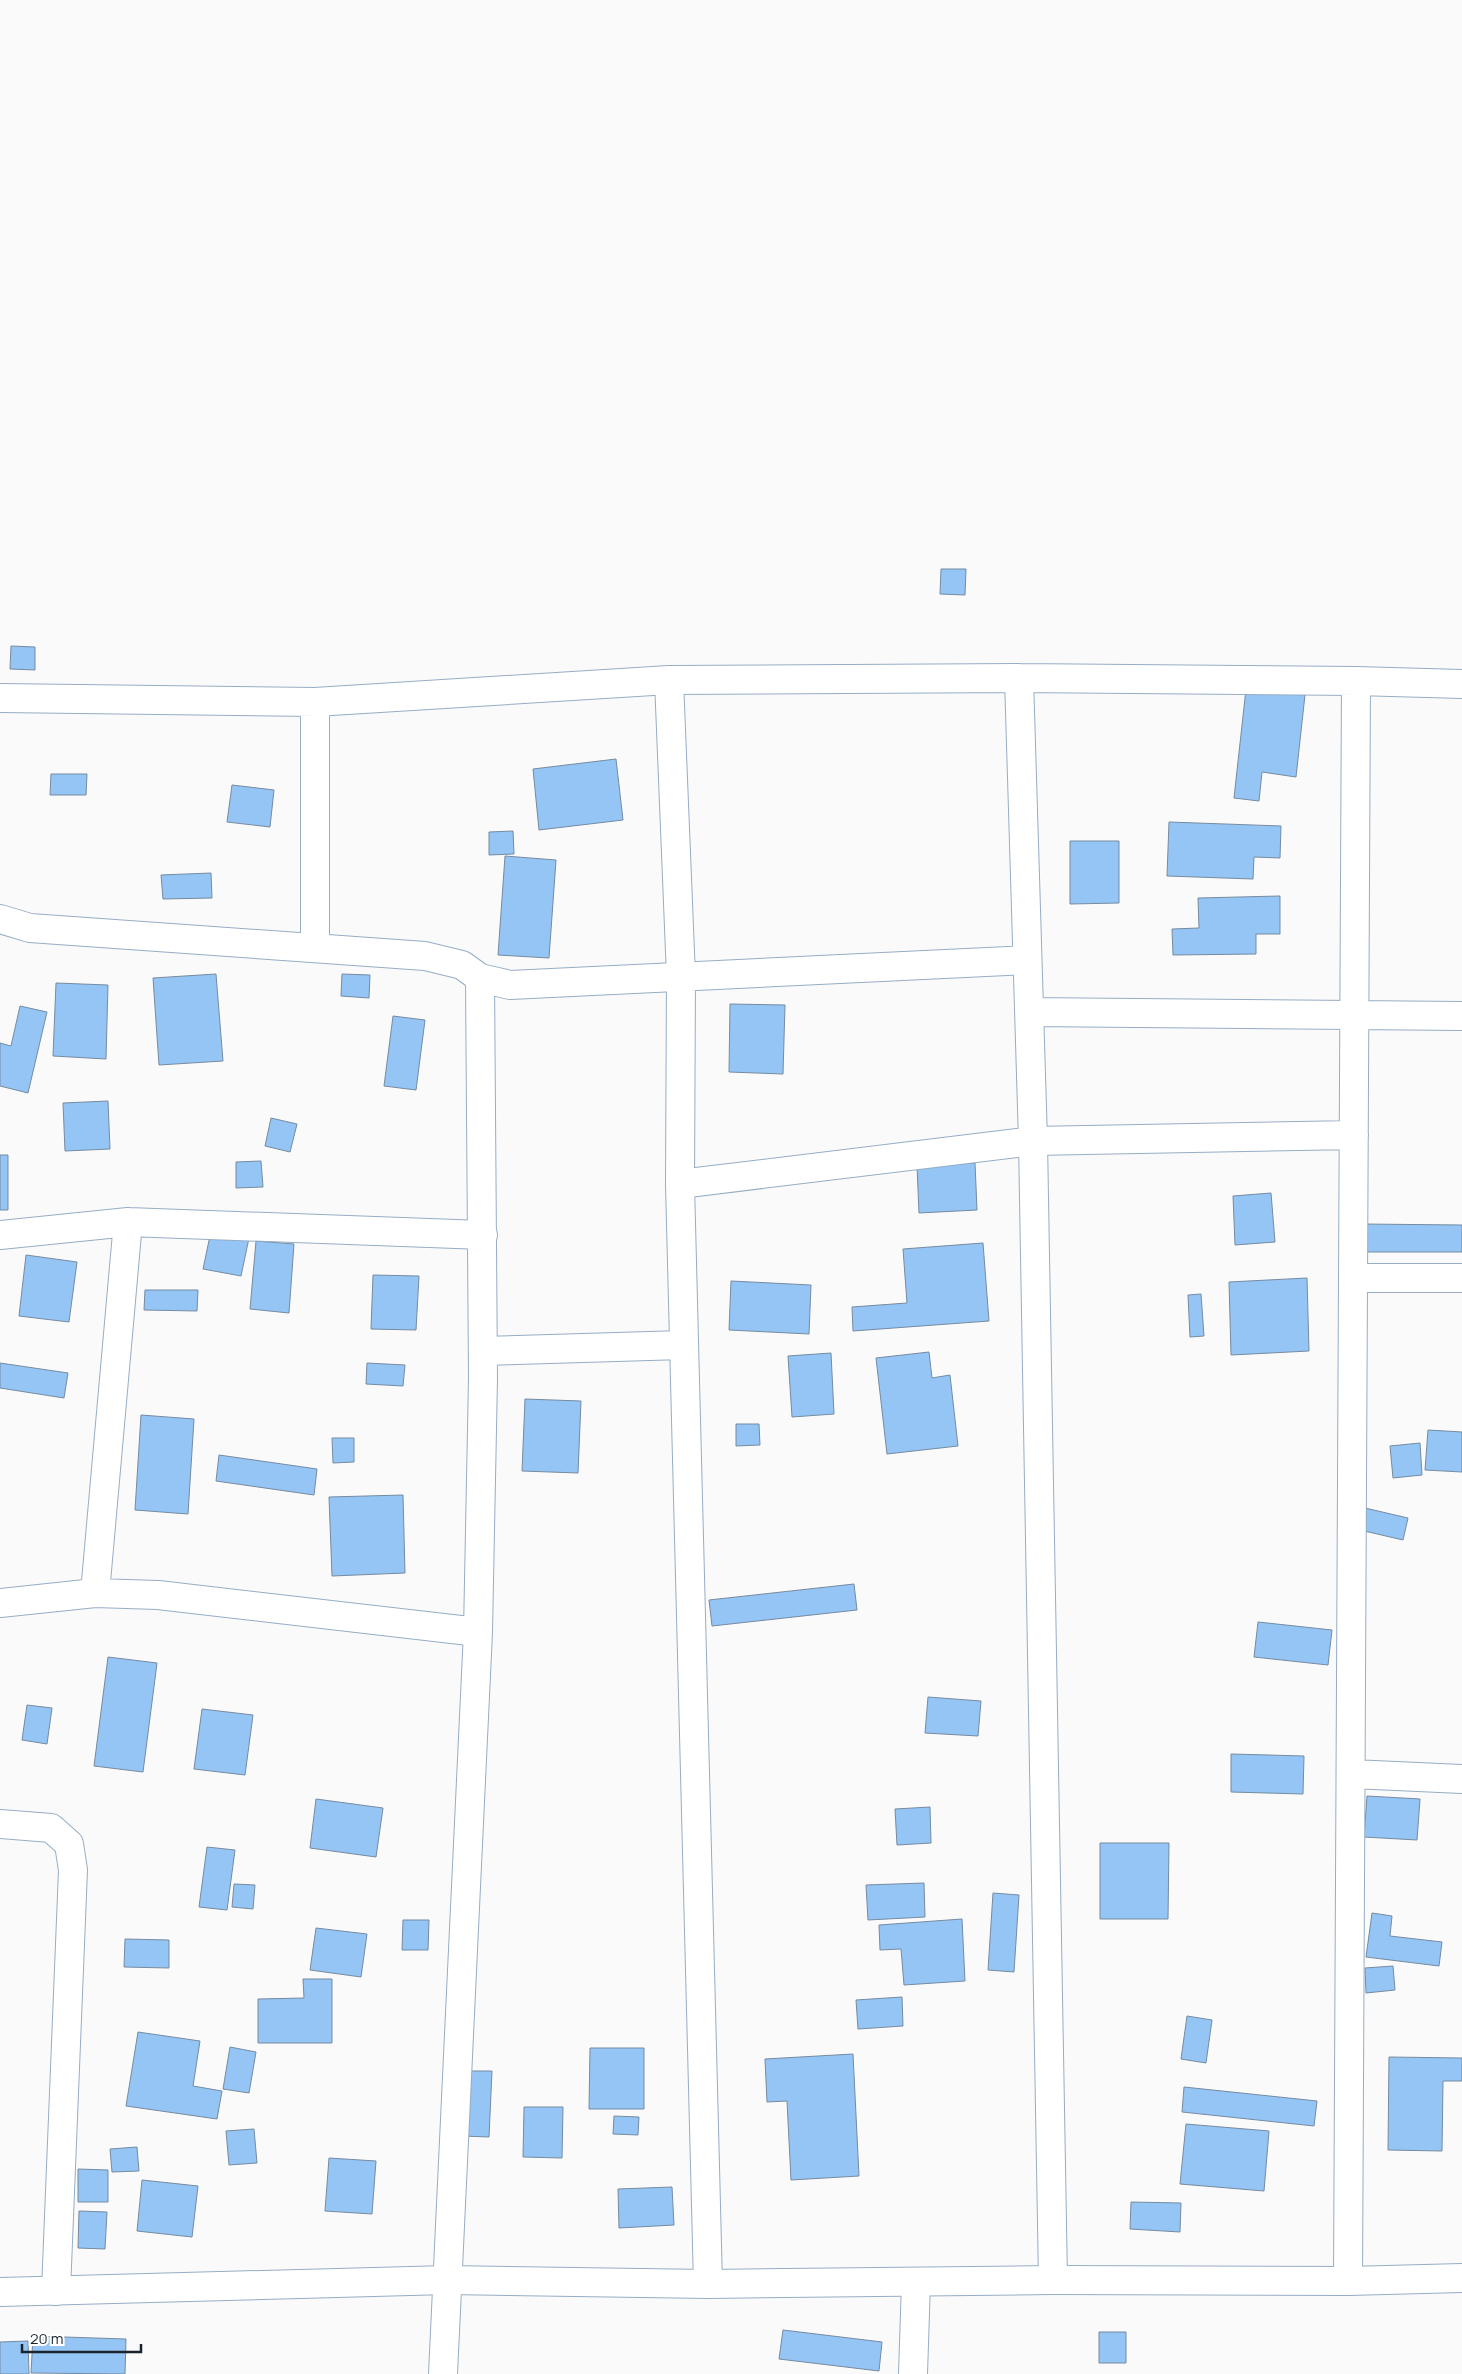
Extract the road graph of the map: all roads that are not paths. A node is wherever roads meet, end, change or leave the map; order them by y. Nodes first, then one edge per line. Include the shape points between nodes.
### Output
1 (1019, 678) junction
2 (669, 680) junction
3 (1356, 681) junction
4 (1462, 684) edge
5 (0, 698) edge
6 (315, 702) junction
7 (0, 919) edge
8 (315, 948) junction
9 (1028, 960) junction
10 (681, 977) junction
11 (480, 978) junction
12 (1029, 1012) junction
13 (1354, 1015) junction
14 (1462, 1016) edge
15 (1354, 1135) junction
16 (1032, 1140) junction
17 (680, 1184) junction
18 (128, 1222) junction
19 (0, 1235) edge
20 (483, 1235) junction
21 (1353, 1278) junction
22 (1462, 1278) edge
23 (683, 1345) junction
24 (482, 1351) junction
25 (95, 1593) junction
26 (0, 1603) edge
27 (478, 1632) junction
28 (1352, 1774) junction
29 (1462, 1779) edge
30 (0, 1824) edge
31 (1462, 2278) edge
32 (447, 2280) junction
33 (1054, 2280) junction
34 (1348, 2281) junction
35 (916, 2282) junction
36 (708, 2284) junction
37 (56, 2291) junction
38 (0, 2292) edge
39 (443, 2374) edge
40 (913, 2374) edge

1 - 2 street
1 - 3 street
1 - 9 street
2 - 6 street
2 - 10 street
3 - 4 street
3 - 13 street
5 - 6 street
6 - 8 street
7 - 8 street via 30,928
8 - 11 street via 426,956 462,965
9 - 10 street
9 - 12 street
10 - 11 street via 510,985
10 - 17 street
11 - 20 street
12 - 13 street
12 - 16 street
13 - 14 street
13 - 15 street
15 - 16 street
15 - 21 street
16 - 17 street
16 - 33 street
17 - 23 street
18 - 19 street
18 - 20 street
18 - 25 street
20 - 24 street
21 - 22 street
21 - 28 street
23 - 24 street
23 - 36 street
24 - 27 street
25 - 26 street
25 - 27 street via 158,1595
27 - 32 street
28 - 29 street
28 - 34 street
30 - 37 street via 51,1828 69,1844 72,1870
31 - 34 street
32 - 36 street
32 - 37 street
32 - 39 street
33 - 34 street
33 - 35 street
35 - 36 street
35 - 40 street
37 - 38 street

